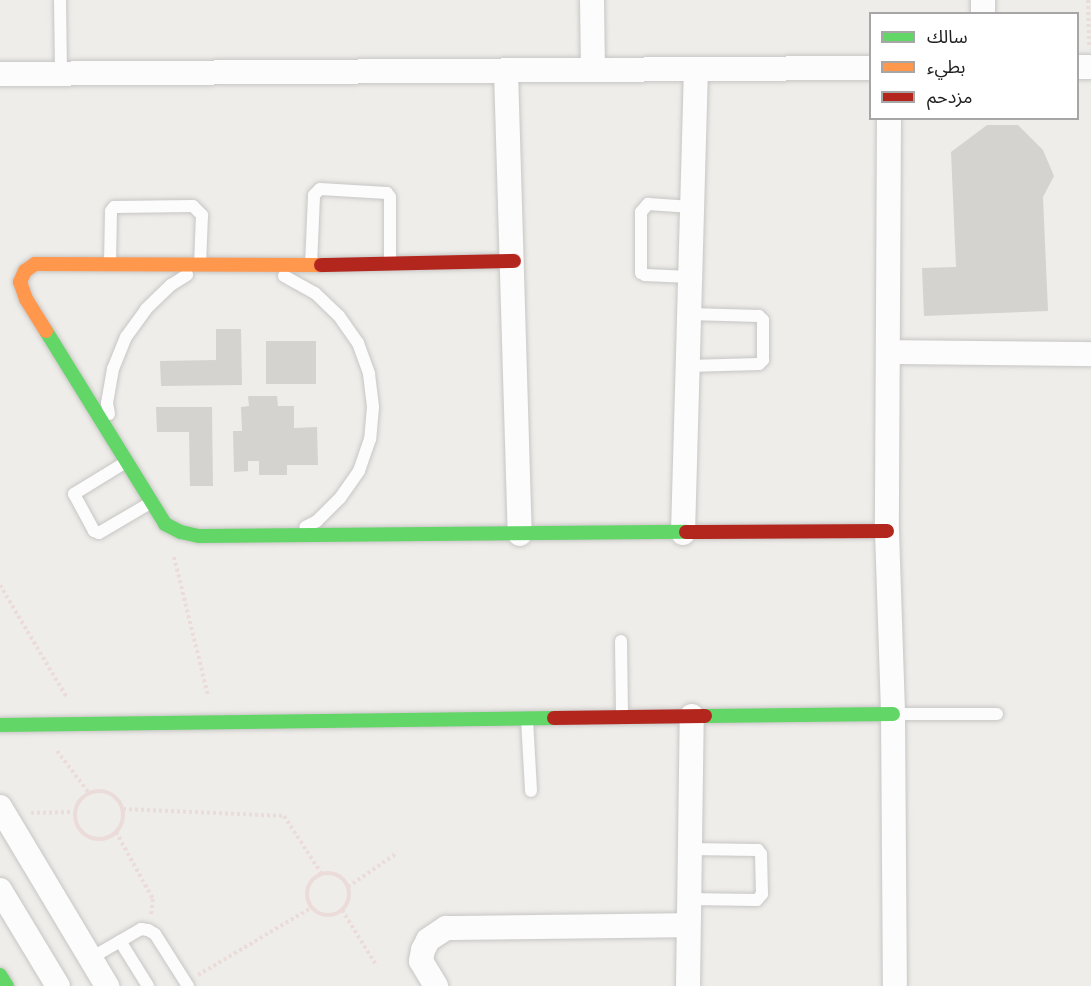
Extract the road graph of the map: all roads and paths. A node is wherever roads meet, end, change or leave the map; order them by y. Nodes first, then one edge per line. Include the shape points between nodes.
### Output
1 (60, 0) edge
2 (592, 0) edge
3 (1088, 0) edge
4 (1086, 67) edge
5 (869, 68) edge
6 (696, 69) junction
7 (506, 70) junction
8 (593, 70) junction
9 (0, 74) edge
10 (61, 74) junction
11 (889, 120) edge
12 (692, 207) junction
13 (514, 261) junction
14 (390, 264) junction
15 (110, 265) junction
16 (312, 265) junction
17 (200, 267) junction
18 (255, 267) junction
19 (690, 277) junction
20 (689, 314) junction
21 (889, 352) junction
22 (1091, 354) edge
23 (688, 366) junction
24 (112, 436) junction
25 (127, 462) junction
26 (152, 502) junction
27 (165, 524) junction
28 (887, 531) junction
29 (683, 533) junction
30 (520, 534) junction
31 (288, 535) junction
32 (0, 585) edge
33 (621, 641) dead end
34 (893, 714) junction
35 (997, 714) dead end
36 (692, 716) junction
37 (622, 717) junction
38 (527, 718) junction
39 (215, 722) junction
40 (83, 724) junction
41 (0, 725) edge
42 (37, 725) junction
43 (531, 791) dead end
44 (89, 793) junction
45 (123, 809) junction
46 (2, 811) edge
47 (75, 812) junction
48 (116, 832) junction
49 (689, 849) junction
50 (397, 853) dead end
51 (321, 873) junction
52 (348, 887) junction
53 (0, 890) edge
54 (688, 899) junction
55 (311, 908) junction
56 (342, 910) junction
57 (688, 926) junction
58 (141, 929) junction
59 (120, 941) junction
60 (91, 958) junction
61 (376, 965) dead end
62 (0, 975) edge
63 (187, 984) edge
64 (7, 986) edge
65 (58, 986) edge
66 (108, 986) edge
67 (148, 986) edge
68 (436, 986) edge
69 (688, 986) edge
70 (895, 986) edge

1 - 10 lane
2 - 8 street
3 - 4 path
5 - 6 street
6 - 8 street
6 - 12 street
7 - 8 street
7 - 10 street
7 - 13 street
9 - 10 street
11 - 21 street
12 - 19 street
12 - 19 lane via 648,204 641,212 641,273
13 - 14 street
13 - 30 street
14 - 16 street
14 - 16 lane via 387,193 320,189 314,195
15 - 17 street
15 - 17 lane via 114,207 193,206 202,215
15 - 24 street via 35,264 24,271 20,282 26,299
16 - 18 street
17 - 18 street
17 - 24 lane via 171,285 146,309 126,337 113,369 107,404
18 - 31 lane via 287,277 315,293 339,316 358,343 369,374 373,407 370,440 359,471 317,521
19 - 20 street
20 - 23 street
20 - 23 lane via 759,316 763,320 763,360 759,364
21 - 22 street
21 - 28 street
23 - 29 street
24 - 25 street
25 - 26 street
25 - 26 lane via 74,494 94,531 99,533
26 - 27 street
27 - 31 street via 199,536
27 - 39 path
28 - 29 street
28 - 34 street
29 - 30 street
30 - 31 street
32 - 40 path
33 - 37 lane
34 - 35 lane
34 - 36 street
34 - 70 street
36 - 37 street
36 - 49 street
37 - 38 street
38 - 39 street
38 - 43 lane
39 - 40 street
40 - 42 street
41 - 42 street
42 - 44 path
44 - 45 path via 106,792
44 - 47 path via 77,804
45 - 48 path
45 - 51 path via 284,816
46 - 47 path
46 - 60 street
47 - 48 path via 85,834 101,839
48 - 58 path via 153,899 151,917
49 - 54 street
49 - 54 lane via 758,850 762,894 757,900
50 - 52 path
51 - 52 path via 337,874
51 - 55 path via 308,884 307,901
52 - 56 path
53 - 65 street
54 - 57 street
55 - 56 path via 327,915
55 - 63 path
56 - 61 path
57 - 68 street via 446,928 428,940 421,961
57 - 69 street
58 - 59 lane
58 - 63 lane via 155,934
59 - 60 lane
59 - 67 lane
60 - 66 street
62 - 64 street

